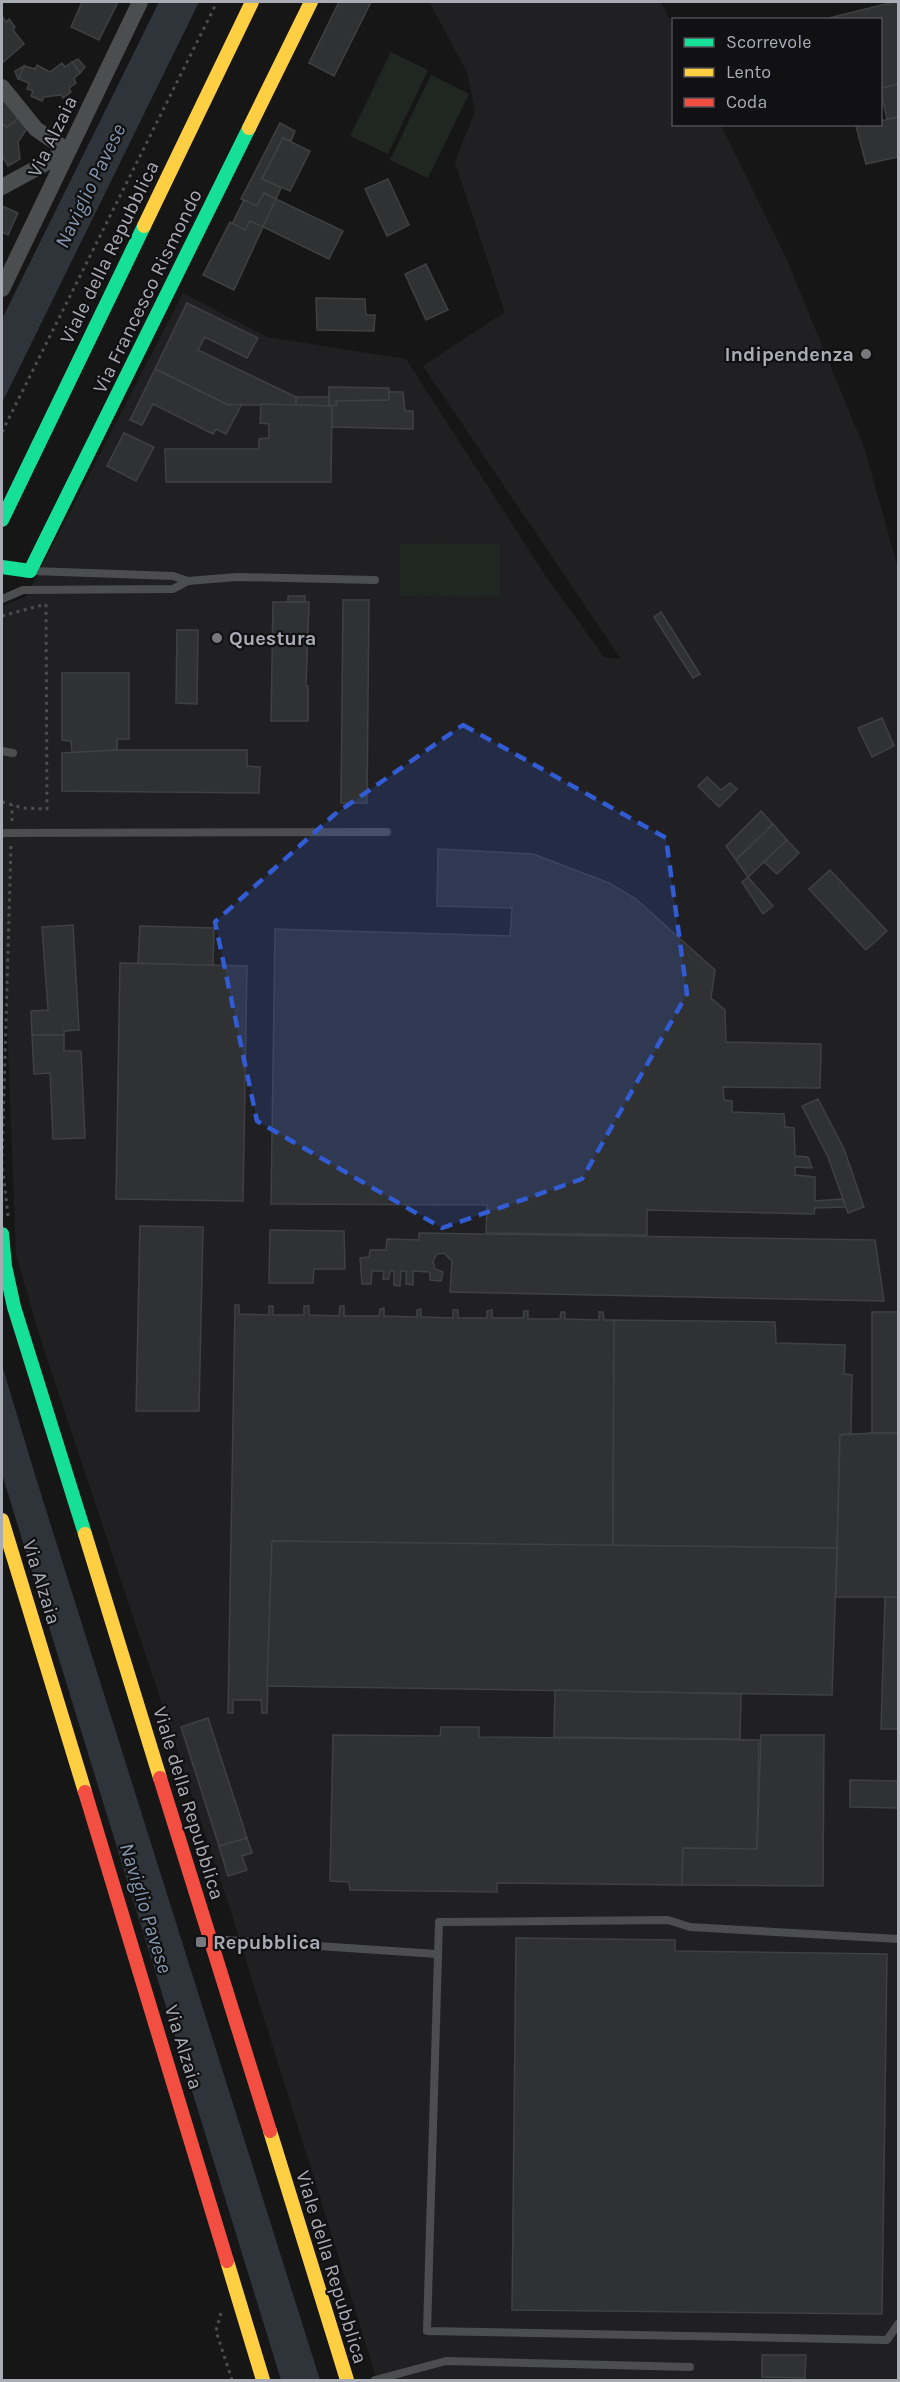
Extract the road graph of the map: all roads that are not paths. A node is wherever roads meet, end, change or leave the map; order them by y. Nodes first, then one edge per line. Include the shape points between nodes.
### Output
1 (140, 2) edge
2 (252, 2) edge
3 (310, 2) edge
4 (2, 87) edge
5 (68, 151) junction
6 (2, 187) edge
7 (2, 289) edge
8 (2, 520) edge
9 (2, 567) edge
10 (30, 571) junction
11 (375, 580) dead end
12 (188, 581) junction
13 (2, 599) edge
14 (2, 751) edge
15 (13, 753) dead end
16 (387, 832) dead end
17 (2, 833) edge
18 (2, 1234) edge
19 (2, 1520) edge
20 (211, 1939) junction
21 (898, 1939) edge
22 (437, 1953) junction
23 (898, 2324) edge
24 (690, 2367) dead end
25 (263, 2380) edge
26 (347, 2380) edge
27 (375, 2380) edge

1 - 5 street, Via Alzaia
2 - 8 street, Viale della Repubblica
3 - 10 street, Via Francesco Rismondo
4 - 5 street via 36,129
5 - 6 street
5 - 7 street, Via Alzaia
9 - 10 street
10 - 12 lane via 174,576
11 - 12 lane via 237,577
12 - 13 lane via 173,589 23,590
14 - 15 lane
16 - 17 lane
18 - 20 street, Viale della Repubblica via 14,1307
19 - 25 street, Via Alzaia
20 - 22 lane
20 - 26 street, Viale della Repubblica
21 - 22 lane via 690,1927 668,1920 439,1922
22 - 23 lane via 427,2331 887,2340
24 - 27 lane via 446,2361

